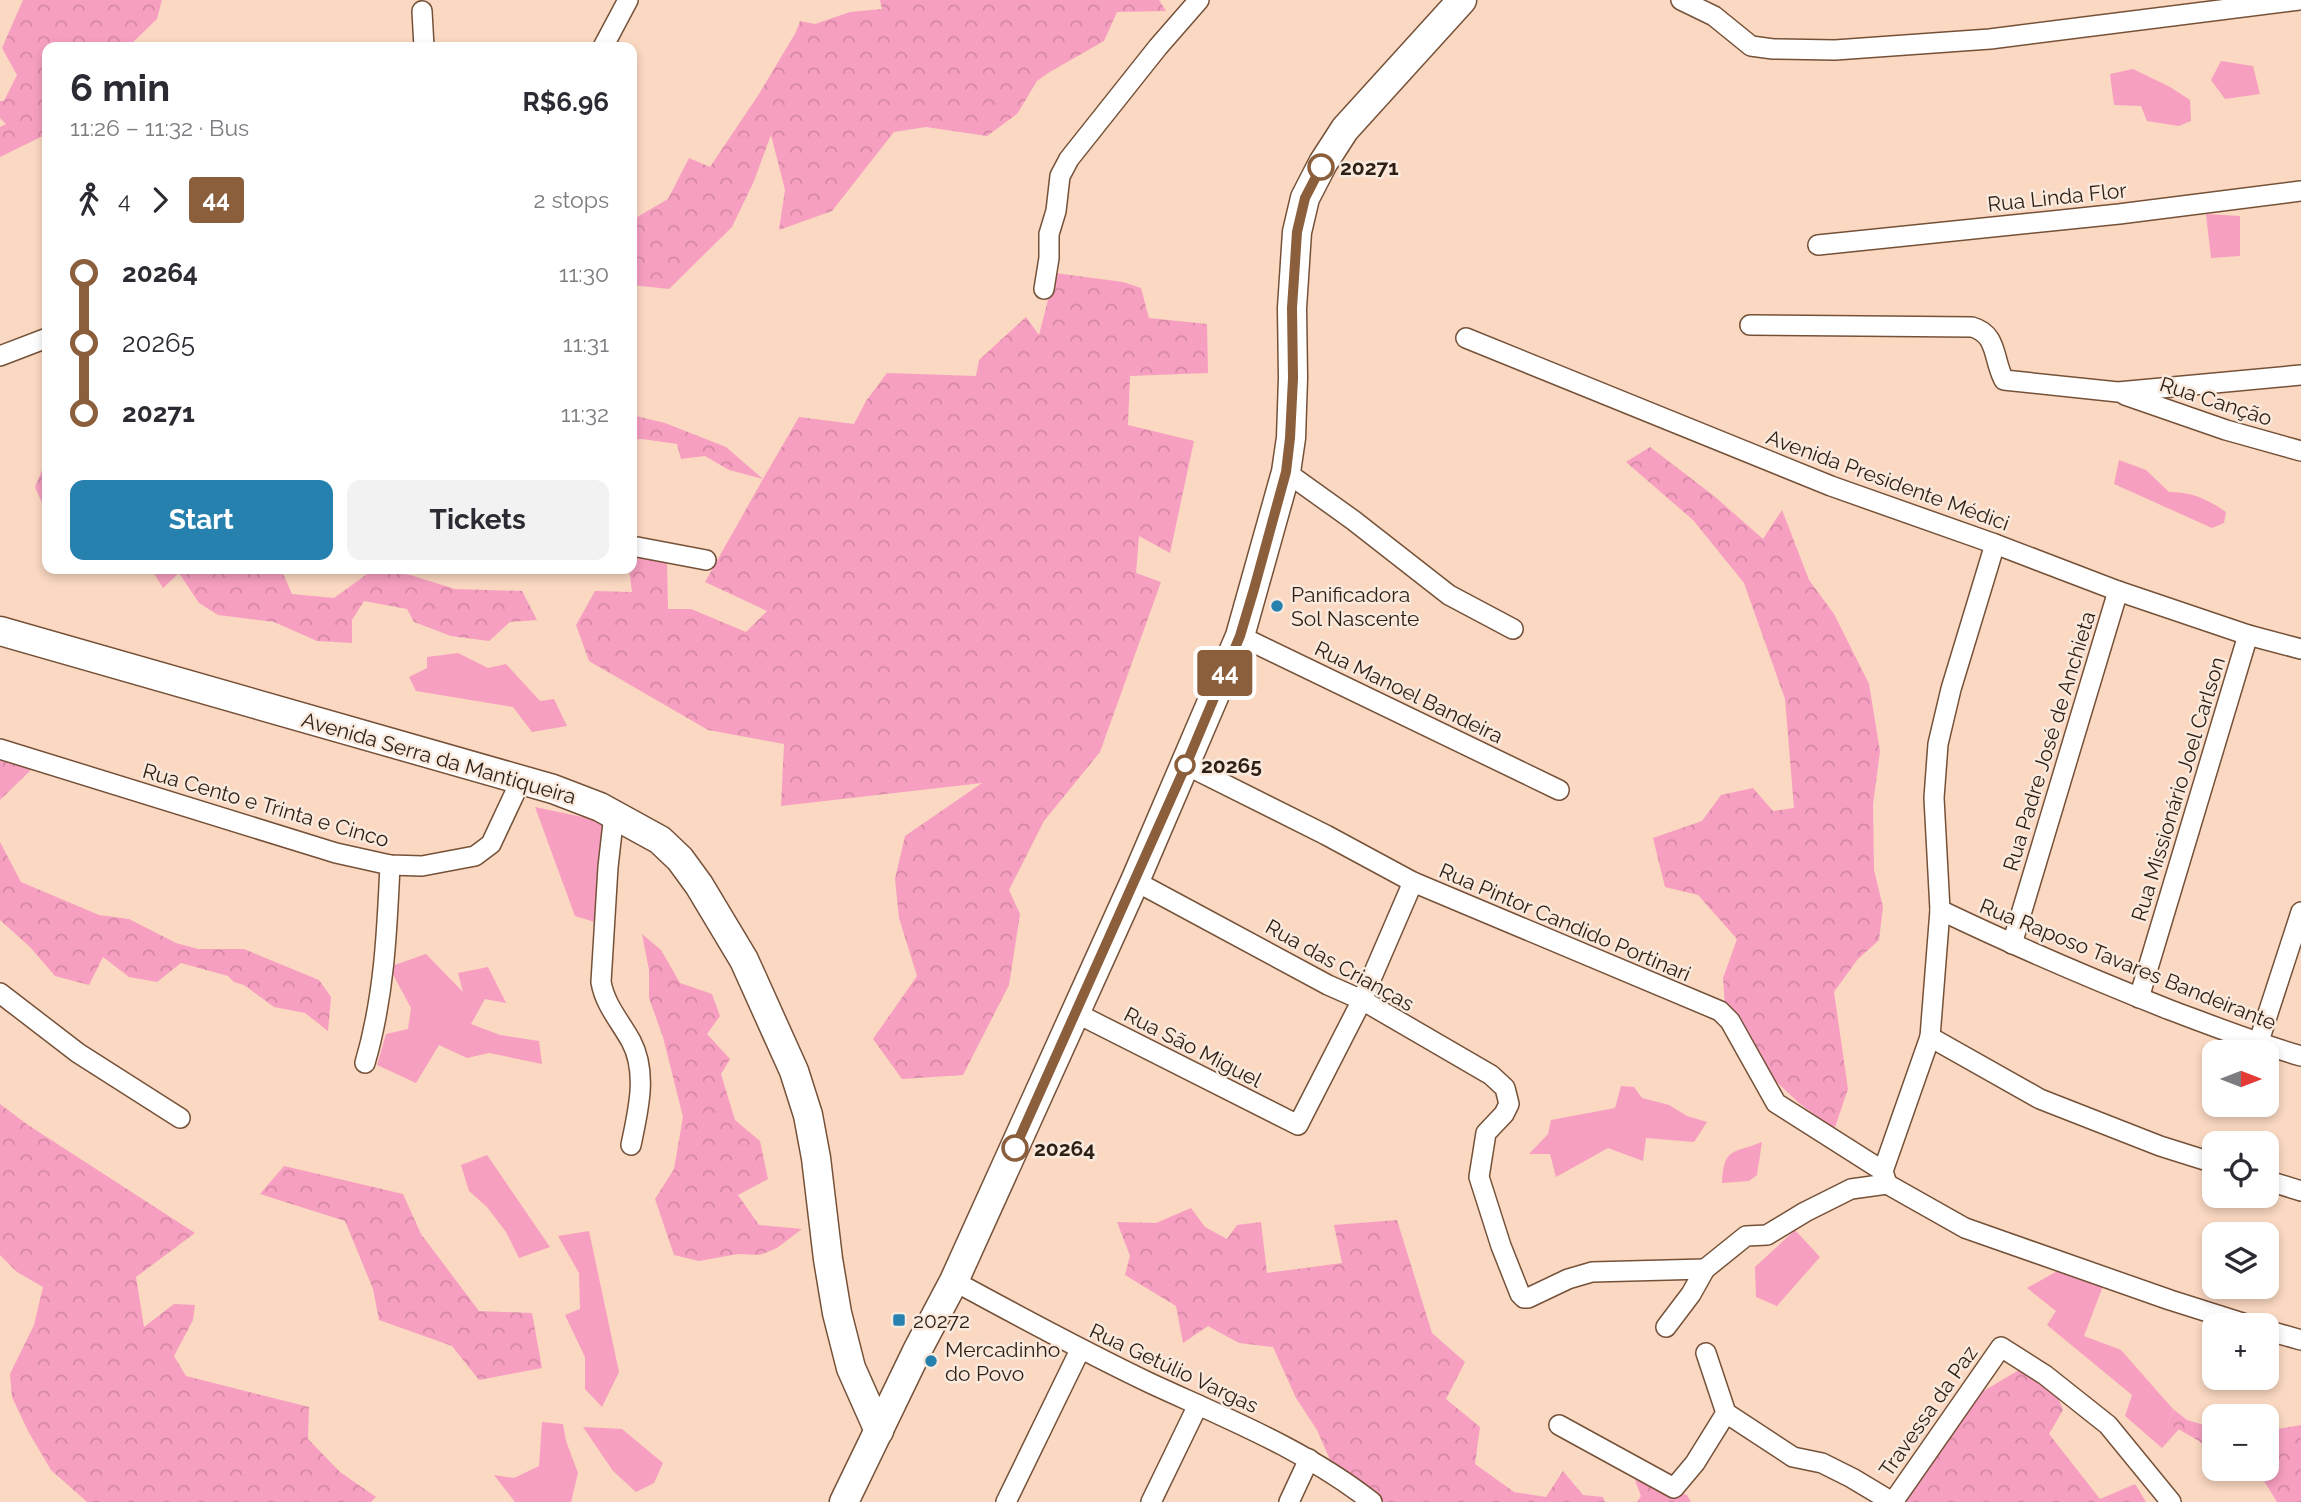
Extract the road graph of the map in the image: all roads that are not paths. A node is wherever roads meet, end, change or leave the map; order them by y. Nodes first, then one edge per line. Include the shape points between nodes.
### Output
1 (628, 0) edge
2 (1199, 0) edge
3 (1681, 0) edge
4 (2299, 0) edge
5 (1457, 1) edge
6 (422, 11) dead end
7 (424, 42) edge
8 (606, 42) edge
9 (2301, 191) edge
10 (1818, 244) dead end
11 (1044, 289) dead end
12 (1750, 325) dead end
13 (1466, 338) dead end
14 (42, 340) edge
15 (0, 356) edge
16 (2301, 375) edge
17 (2118, 392) junction
18 (2301, 450) edge
19 (1286, 472) junction
20 (1995, 544) junction
21 (637, 547) edge
22 (706, 560) dead end
23 (2118, 592) junction
24 (1513, 629) dead end
25 (0, 631) edge
26 (2248, 635) junction
27 (1240, 636) junction
28 (2301, 649) edge
29 (0, 749) edge
30 (1186, 765) junction
31 (521, 780) junction
32 (1559, 790) dead end
33 (614, 814) junction
34 (390, 865) junction
35 (1135, 881) junction
36 (1413, 882) junction
37 (1940, 910) junction
38 (2301, 912) edge
39 (2012, 944) junction
40 (0, 993) edge
41 (2139, 998) junction
42 (1362, 1000) junction
43 (1076, 1013) junction
44 (1930, 1037) junction
45 (2248, 1040) edge
46 (2259, 1040) edge
47 (2279, 1050) edge
48 (2301, 1056) edge
49 (365, 1063) dead end
50 (180, 1118) dead end
51 (631, 1144) dead end
52 (2202, 1159) edge
53 (1885, 1178) junction
54 (2279, 1184) edge
55 (2301, 1191) edge
56 (1705, 1269) junction
57 (954, 1281) junction
58 (2211, 1313) edge
59 (1666, 1327) dead end
60 (2279, 1334) edge
61 (2301, 1340) edge
62 (1080, 1350) junction
63 (1706, 1353) dead end
64 (1198, 1405) junction
65 (1726, 1413) junction
66 (1559, 1425) dead end
67 (879, 1430) junction
68 (1309, 1459) junction
69 (844, 1502) edge
70 (1006, 1502) edge
71 (1151, 1502) edge
72 (1289, 1502) edge
73 (1372, 1502) edge
74 (1892, 1502) edge
75 (2171, 1502) edge

1 - 8 street
2 - 11 street via 1060,176
3 - 4 street via 1714,16 1751,46 1835,50 1990,39
5 - 19 main road via 1345,129 1305,198 1297,232
6 - 7 street
9 - 10 street, Rua Linda Flor
12 - 17 street via 1972,327 1990,337 2004,380
13 - 20 street, Avenida Presidente Médici via 1831,486
14 - 15 street
16 - 17 street
17 - 18 street, Rua Canção via 2226,430
19 - 24 street via 1449,595
19 - 27 main road
20 - 23 street, Avenida Presidente Médici
20 - 37 street via 1938,744 1934,798
21 - 22 street
23 - 26 street, Avenida Presidente Médici
23 - 39 street, Rua Padre José de Anchieta
25 - 31 main road, Avenida Serra da Mantiqueira
26 - 28 street, Avenida Presidente Médici
26 - 41 street, Rua Missionário Joel Carlson
27 - 30 main road
27 - 32 street, Rua Manoel Bandeira
29 - 34 street, Rua Cento e Trinta e Cinco via 335,853
30 - 35 main road
30 - 36 street, Rua Pintor Candido Portinari
31 - 33 main road, Avenida Serra da Mantiqueira
31 - 34 street, Rua Cento e Trinta e Cinco via 491,844 475,856 436,865
33 - 51 street via 601,982 639,1064 640,1100
33 - 67 main road, Avenida Serra da Mantiqueira via 660,840 699,885 744,960 794,1071 816,1157 837,1313 851,1368
34 - 49 street via 386,955
35 - 42 street, Rua das Crianças
35 - 43 main road
36 - 42 street
36 - 53 street, Rua Pintor Candido Portinari via 1720,1011 1776,1103
37 - 39 street, Rua Raposo Tavares Bandeirante
37 - 44 street
38 - 46 street
39 - 41 street, Rua Raposo Tavares Bandeirante
40 - 50 street via 78,1053
41 - 45 street, Rua Raposo Tavares Bandeirante
42 - 43 street, Rua São Miguel via 1298,1125
42 - 56 street, Rua das Crianças via 1491,1075 1505,1088 1509,1104 1486,1133 1479,1177 1524,1298 1579,1274
43 - 57 main road
44 - 52 street via 2040,1099
44 - 53 street
47 - 48 street, Rua Raposo Tavares Bandeirante
53 - 56 street via 1852,1189 1767,1235 1746,1236
53 - 58 street, Rua Pintor Candido Portinari via 1965,1228
54 - 55 street
56 - 59 street
57 - 62 street, Rua Getúlio Vargas
57 - 67 main road
60 - 61 street
62 - 64 street, Rua Getúlio Vargas
62 - 70 street
63 - 65 street
64 - 68 street, Rua Getúlio Vargas
64 - 71 street
65 - 66 street via 1696,1463 1671,1487
65 - 74 street via 1793,1457 1822,1463
67 - 69 main road
68 - 72 street
68 - 73 street, Rua Getúlio Vargas
74 - 75 street, Travessa da Paz via 2001,1346 2109,1425

